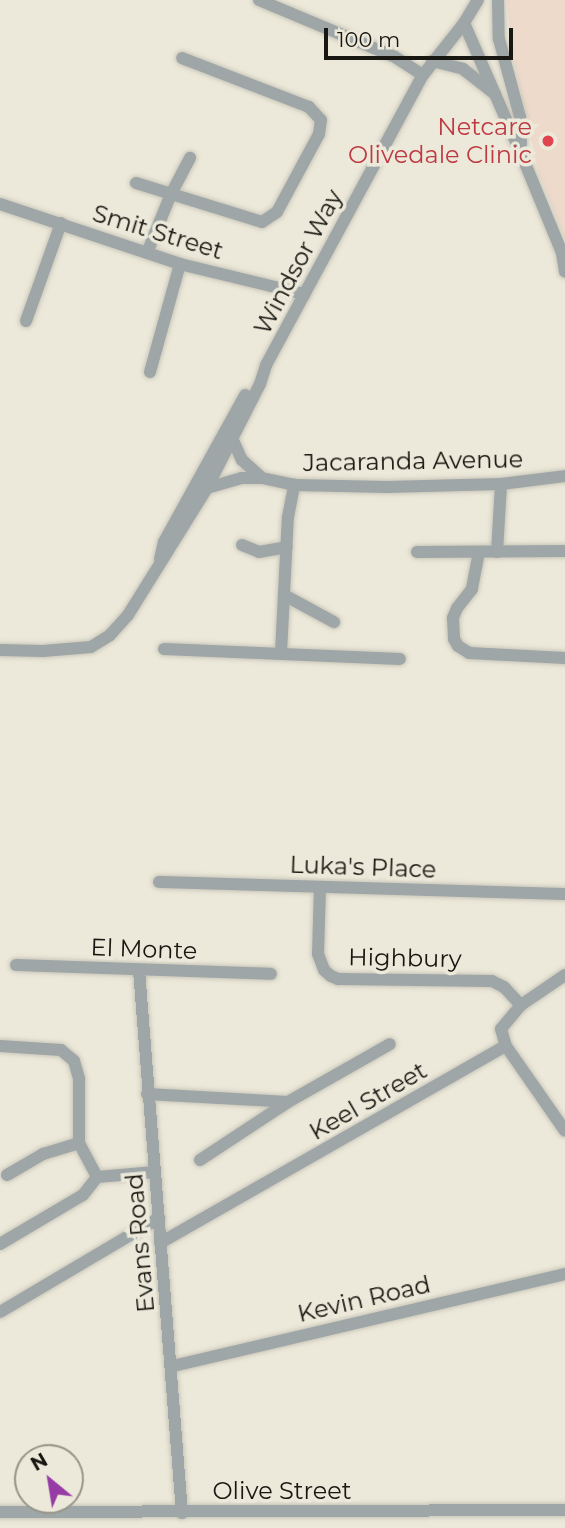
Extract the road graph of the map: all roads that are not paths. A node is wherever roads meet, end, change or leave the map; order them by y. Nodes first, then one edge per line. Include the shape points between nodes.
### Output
1 (259, 0) edge
2 (478, 0) edge
3 (498, 0) edge
4 (464, 23) junction
5 (182, 58) dead end
6 (432, 61) junction
7 (423, 75) junction
8 (498, 96) junction
9 (520, 151) junction
10 (190, 158) dead end
11 (136, 183) dead end
12 (171, 194) junction
13 (0, 204) edge
14 (61, 223) junction
15 (147, 253) junction
16 (563, 256) edge
17 (180, 264) junction
18 (565, 272) edge
19 (304, 294) junction
20 (26, 321) dead end
21 (266, 365) junction
22 (150, 372) dead end
23 (232, 438) junction
24 (565, 476) edge
25 (262, 478) junction
26 (501, 484) junction
27 (293, 485) junction
28 (206, 488) junction
29 (242, 545) dead end
30 (287, 547) junction
31 (565, 551) edge
32 (416, 552) dead end
33 (479, 552) junction
34 (497, 552) junction
35 (159, 563) junction
36 (284, 595) junction
37 (334, 622) dead end
38 (164, 649) dead end
39 (0, 650) edge
40 (281, 653) junction
41 (565, 658) edge
42 (400, 659) dead end
43 (159, 881) dead end
44 (320, 887) junction
45 (565, 894) edge
46 (16, 965) dead end
47 (139, 970) junction
48 (271, 974) dead end
49 (565, 975) edge
50 (521, 1005) junction
51 (390, 1044) dead end
52 (0, 1046) edge
53 (506, 1046) junction
54 (147, 1094) junction
55 (288, 1102) junction
56 (565, 1131) edge
57 (79, 1143) junction
58 (200, 1160) dead end
59 (155, 1172) junction
60 (7, 1175) dead end
61 (97, 1177) junction
62 (159, 1218) junction
63 (160, 1243) junction
64 (0, 1244) edge
65 (565, 1274) edge
66 (0, 1312) edge
67 (173, 1366) junction
68 (565, 1510) edge
69 (0, 1512) edge
70 (183, 1513) junction

1 - 7 street via 395,57
2 - 4 street, Windsor Way
3 - 9 street via 497,23 520,117
4 - 6 street, Windsor Way
4 - 8 street
5 - 12 street via 309,107 321,120 319,134 294,181 277,212 267,220 251,220
6 - 7 street, Windsor Way
6 - 8 street via 463,69
7 - 19 street, Windsor Way
8 - 9 street
9 - 16 street
10 - 12 street
11 - 12 street
12 - 15 street
13 - 14 street, Smit Street
14 - 15 street, Smit Street
14 - 20 street
15 - 17 street, Smit Street
16 - 18 street
17 - 19 street, Smit Street
17 - 22 street
19 - 21 street, Windsor Way
21 - 23 street, Windsor Way
21 - 35 street, Windsor Way via 164,542
23 - 25 street via 247,468
23 - 28 street, Windsor Way
24 - 26 street, Jacaranda Avenue
25 - 27 street, Jacaranda Avenue
25 - 28 street, Jacaranda Avenue via 230,479
26 - 27 street, Jacaranda Avenue
26 - 34 street
27 - 30 street
28 - 35 street, Windsor Way
29 - 30 street via 259,552
30 - 36 street
31 - 34 street
32 - 33 street
33 - 34 street
33 - 41 street via 472,589 453,618 458,646 469,653
35 - 39 street, Windsor Way via 120,626 91,647
36 - 37 street
36 - 40 street
38 - 40 street
40 - 42 street
43 - 44 street, Luka's Place
44 - 45 street, Luka's Place
44 - 50 street, Highbury via 318,954 331,976 492,981 505,987
46 - 47 street, El Monte
47 - 48 street, El Monte
47 - 54 street, Evans Road
49 - 50 street
50 - 53 street via 503,1023
51 - 55 street
52 - 57 street via 61,1050 75,1061
53 - 56 street
53 - 63 street, Keel Street
54 - 55 street
54 - 59 street, Evans Road
55 - 58 street
57 - 60 street via 43,1154
57 - 61 street
59 - 61 street
59 - 62 street, Evans Road
61 - 64 street via 83,1195
62 - 63 street, Evans Road
62 - 66 street
63 - 67 street, Evans Road
65 - 67 street, Kevin Road
67 - 70 street, Evans Road
68 - 70 street, Olive Street
69 - 70 street, Olive Street

